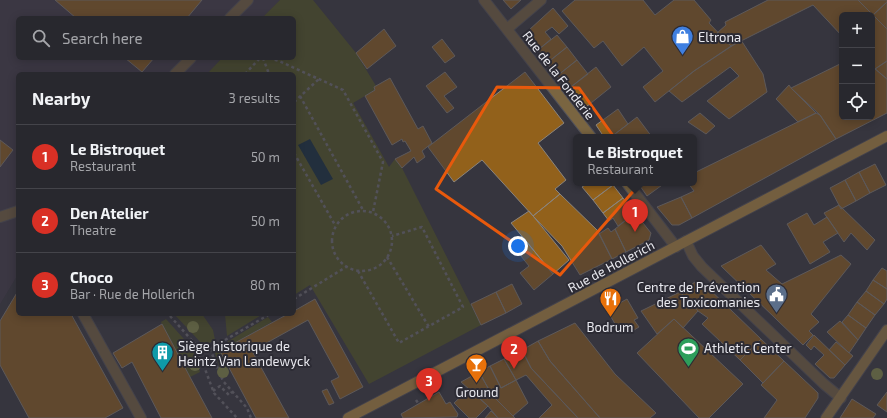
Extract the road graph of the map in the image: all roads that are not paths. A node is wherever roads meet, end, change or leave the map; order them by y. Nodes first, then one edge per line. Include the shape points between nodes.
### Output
1 (248, 0) edge
2 (484, 0) edge
3 (541, 0) edge
4 (232, 16) edge
5 (507, 29) junction
6 (189, 60) edge
7 (177, 72) edge
8 (589, 134) edge
9 (887, 136) edge
10 (629, 186) edge
11 (16, 212) edge
12 (0, 217) edge
13 (686, 241) junction
14 (676, 247) junction
15 (84, 316) edge
16 (887, 330) edge
17 (841, 398) junction
18 (141, 418) edge
19 (348, 418) edge
20 (826, 418) edge

1 - 4 street
2 - 5 street, Rue de la Fonderie
3 - 5 street
5 - 8 street, Rue de la Fonderie
6 - 7 street
9 - 13 main road, Rue de Hollerich
10 - 14 street
11 - 12 street
13 - 14 main road, Rue de Hollerich
13 - 17 street via 702,267
14 - 19 main road, Rue de Hollerich
15 - 18 street
16 - 17 main road
17 - 20 main road

